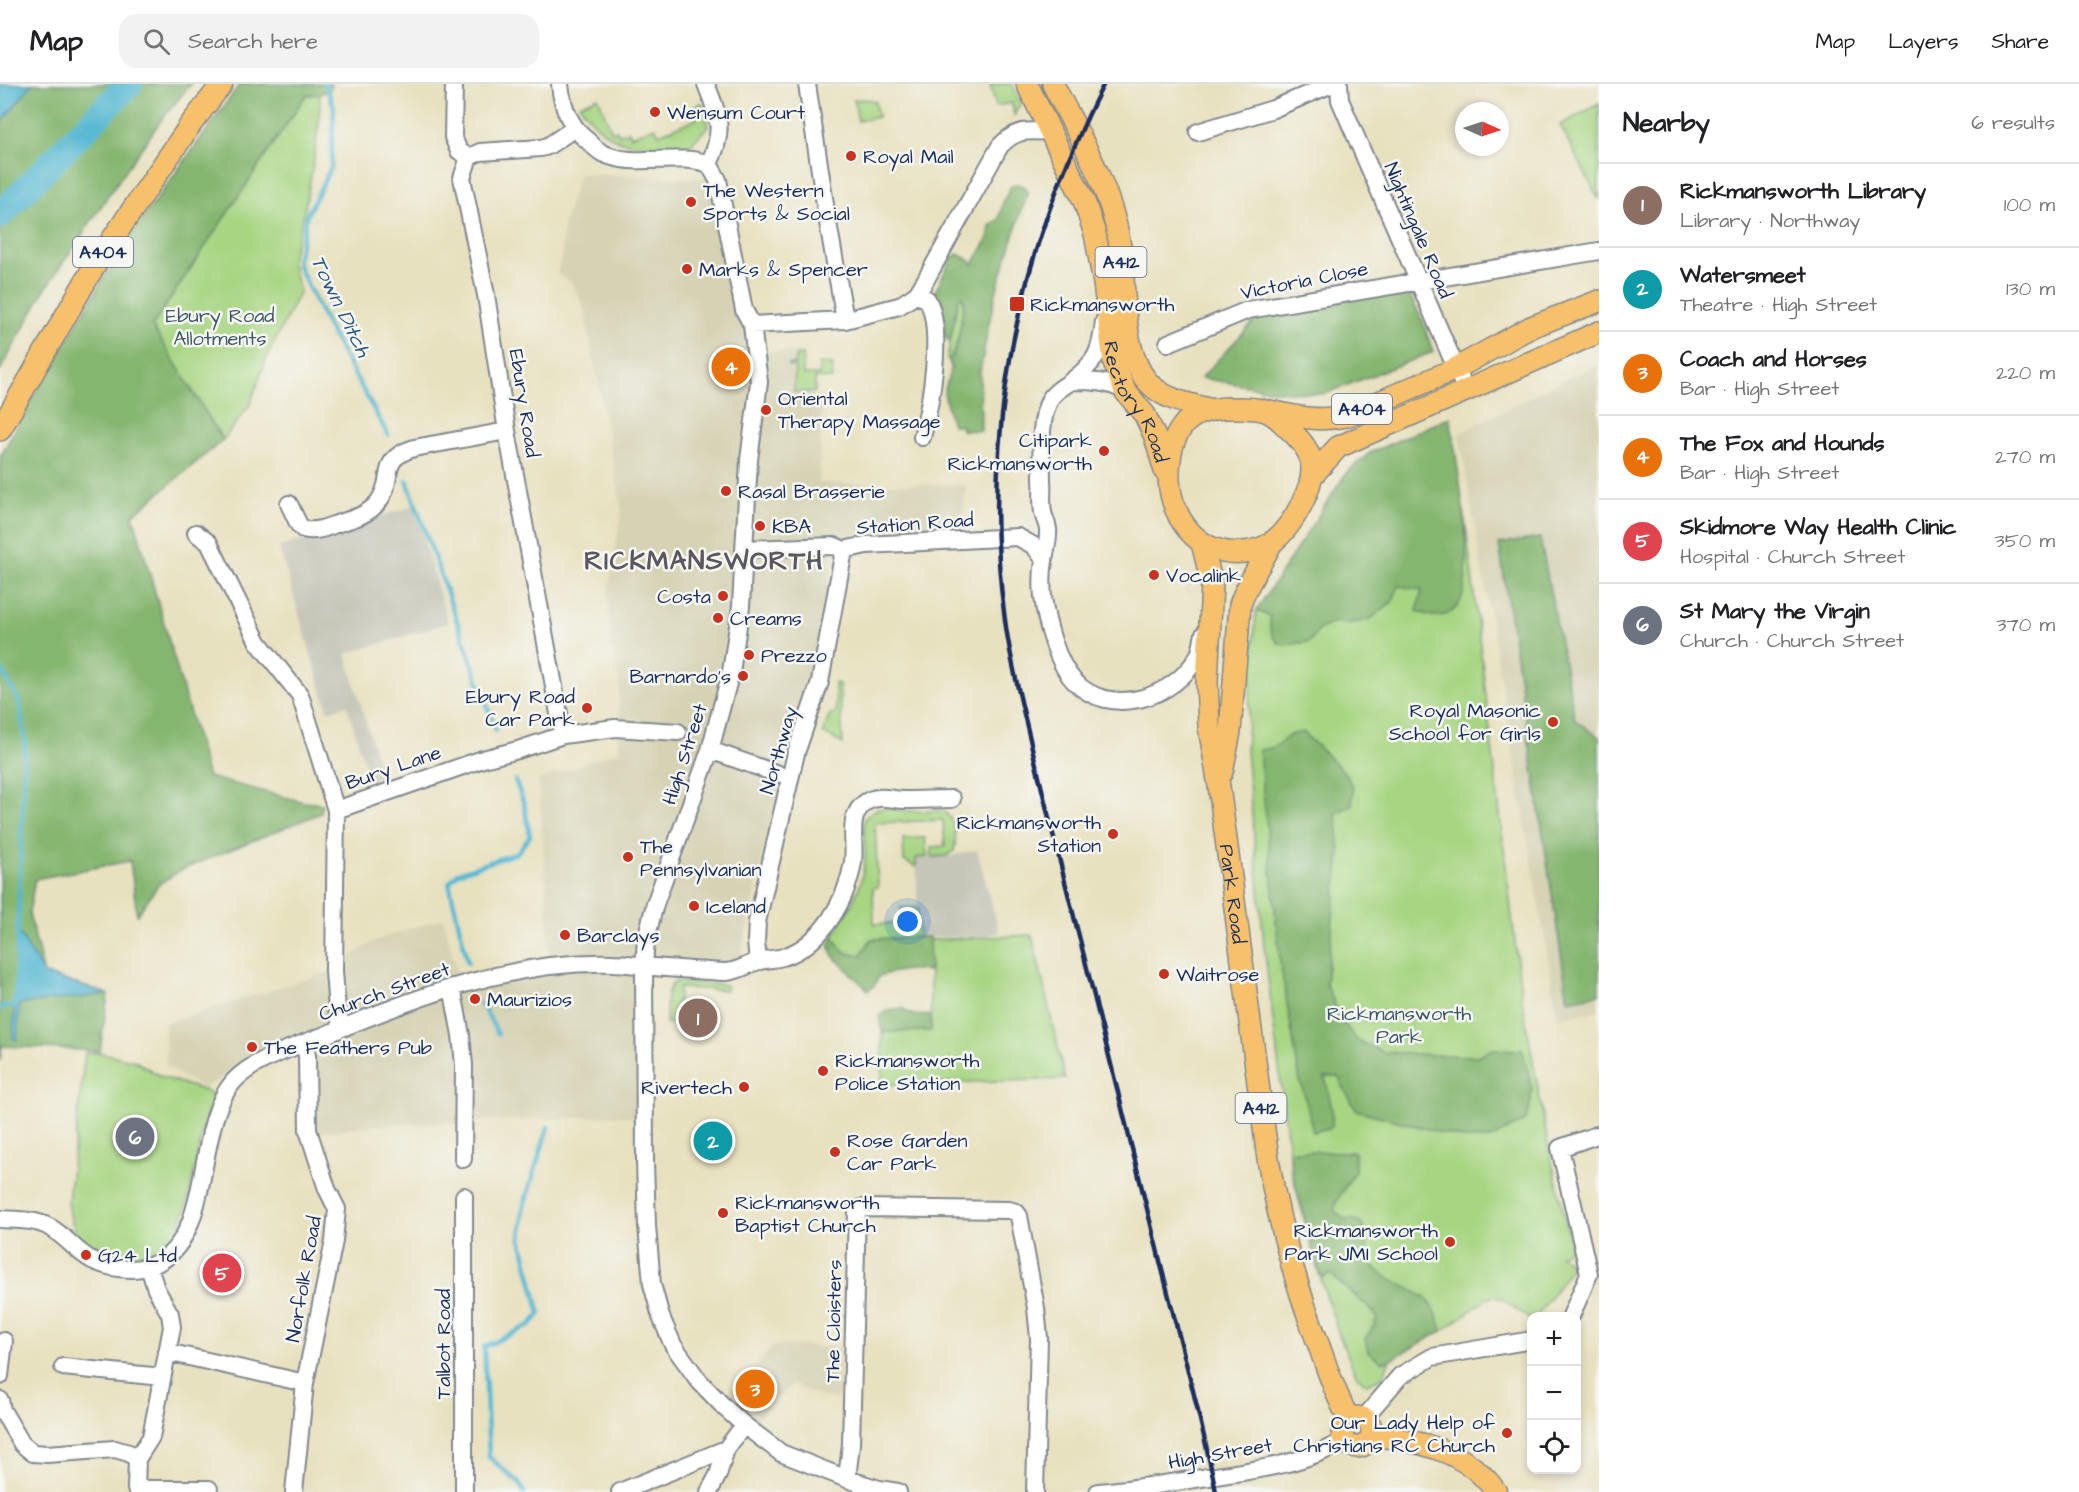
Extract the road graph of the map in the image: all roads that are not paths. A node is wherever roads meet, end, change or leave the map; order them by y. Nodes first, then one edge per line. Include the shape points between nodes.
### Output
1 (222, 84) edge
2 (454, 84) edge
3 (560, 84) edge
4 (706, 84) edge
5 (807, 84) edge
6 (1027, 84) edge
7 (1053, 84) edge
8 (1332, 84) edge
9 (1339, 84) edge
10 (575, 128) junction
11 (1051, 132) junction
12 (1198, 132) dead end
13 (469, 157) junction
14 (709, 164) junction
15 (1599, 251) edge
16 (1417, 281) junction
17 (915, 295) junction
18 (1106, 300) junction
19 (1599, 301) edge
20 (845, 320) junction
21 (752, 324) junction
22 (1599, 332) edge
23 (1168, 344) dead end
24 (1455, 369) junction
25 (1071, 381) junction
26 (1125, 391) junction
27 (1466, 391) junction
28 (1209, 409) junction
29 (1264, 410) junction
30 (0, 430) edge
31 (507, 431) junction
32 (922, 437) dead end
33 (1312, 476) junction
34 (1169, 483) junction
35 (289, 504) dead end
36 (196, 533) dead end
37 (1272, 542) junction
38 (1202, 543) junction
39 (744, 549) junction
40 (844, 550) junction
41 (1044, 559) junction
42 (1211, 596) junction
43 (678, 732) dead end
44 (563, 735) junction
45 (710, 750) junction
46 (778, 774) dead end
47 (1219, 786) junction
48 (952, 799) dead end
49 (336, 810) junction
50 (758, 961) junction
51 (644, 966) junction
52 (452, 987) junction
53 (342, 1028) junction
54 (304, 1043) junction
55 (1597, 1135) dead end
56 (462, 1159) dead end
57 (464, 1196) dead end
58 (0, 1219) edge
59 (149, 1267) junction
60 (1573, 1312) edge
61 (4, 1341) dead end
62 (1527, 1341) edge
63 (167, 1352) junction
64 (63, 1367) dead end
65 (0, 1376) edge
66 (162, 1377) junction
67 (305, 1383) junction
68 (0, 1400) edge
69 (1362, 1424) junction
70 (744, 1425) junction
71 (1344, 1440) junction
72 (726, 1449) junction
73 (137, 1459) junction
74 (846, 1479) junction
75 (209, 1489) dead end
76 (294, 1492) edge
77 (464, 1492) edge
78 (620, 1492) edge
79 (709, 1492) edge
80 (898, 1492) edge
81 (1035, 1492) edge
82 (1098, 1492) edge
83 (1497, 1492) edge

1 - 30 main road, A404 via 96,263
2 - 13 street via 453,137 459,151
3 - 10 street via 564,108
4 - 14 street via 720,126
5 - 20 street
6 - 11 main road, Rectory Road / A412
7 - 28 main road, Rectory Road / A412 via 1107,195 1119,239 1134,360 1148,382 1166,395
8 - 12 street via 1273,109
9 - 16 street, Nightingale Road via 1340,100
10 - 13 street via 541,148 480,152
10 - 14 street via 602,153 627,159 693,160
11 - 17 street via 1022,131 1009,136 1000,146
11 - 18 main road, Rectory Road / A412 via 1095,234
13 - 31 street, Ebury Road via 462,178 486,295
14 - 21 street, High Street via 718,180 744,310
15 - 16 street, Victoria Close
16 - 23 street, Victoria Close via 1248,310
16 - 24 street, Nightingale Road
17 - 20 street via 899,306
17 - 32 street via 927,299 936,329
18 - 25 street via 1098,355
18 - 26 main road, Rectory Road / A412 via 1114,363
19 - 24 main road, A404 via 1531,327
20 - 21 street
21 - 39 street, High Street via 759,382
22 - 27 main road, A404
24 - 27 street, Nightingale Road
24 - 29 main road, A404 via 1347,416 1329,420
25 - 26 street via 1113,384
25 - 41 street via 1051,398 1042,429 1043,511 1048,529
26 - 34 main road, Rectory Road / A412 via 1145,415
27 - 33 main road, A404 via 1338,447
28 - 29 main road
28 - 34 main road via 1182,426 1170,454
29 - 33 main road via 1280,419 1306,448
31 - 35 street via 400,453 389,464 386,487 375,506 323,529 303,529
31 - 44 street, Ebury Road
33 - 37 main road via 1303,502
34 - 38 main road via 1174,507 1186,528
36 - 49 street via 209,543 258,642 300,695
37 - 38 main road via 1235,552
37 - 47 main road, Park Road / A412 via 1240,605 1230,732
38 - 42 main road, Park Road / A412 via 1211,578
39 - 40 street, Station Road via 835,546
39 - 45 street, High Street via 741,606 731,672
40 - 41 street, Station Road via 866,545 1018,537 1034,546
40 - 50 street, Northway via 820,682 794,763 757,922
41 - 42 street via 1043,597 1066,671 1076,683 1107,699 1147,698 1187,671 1201,649
42 - 47 main road, Park Road / A412 via 1207,682 1209,727
43 - 44 street, Bury Lane via 615,728
44 - 49 street, Bury Lane
45 - 46 street
45 - 51 street, High Street via 655,903
47 - 69 main road, Park Road / A412 via 1276,1210 1297,1289 1339,1401
48 - 50 street via 874,798 859,807 853,817 853,860 843,895 831,918 800,949 784,957
49 - 53 street, Bury Lane via 334,971
50 - 51 street via 726,972
51 - 52 street, Church Street via 613,963 515,971
51 - 70 street, High Street via 645,1162 652,1284 673,1346 699,1381
52 - 53 street, Church Street
52 - 56 street via 464,1065
53 - 54 street, Church Street
54 - 59 street, Church Street via 262,1060 233,1082 214,1120 188,1228 165,1259
54 - 67 street, Norfolk Road via 308,1130 337,1209
55 - 60 street via 1560,1148 1589,1274
57 - 77 street, Talbot Road
58 - 59 street via 32,1221 49,1227 91,1260 126,1269
59 - 63 street via 172,1321
61 - 65 street
62 - 69 street via 1432,1357 1400,1376
63 - 66 street
63 - 67 street
64 - 66 street
66 - 73 street via 151,1437
67 - 76 street, Norfolk Road
68 - 73 street via 22,1444 33,1453 115,1449
69 - 71 main road via 1343,1426
69 - 71 main road via 1370,1440 1362,1447
69 - 83 main road via 1456,1456 1481,1472
70 - 72 street
70 - 74 street, High Street via 782,1453
71 - 82 street, High Street via 1321,1453 1253,1470
72 - 78 street
72 - 79 street
73 - 75 street via 136,1489
74 - 80 street, High Street
74 - 81 street, The Cloisters via 851,1444 857,1210 1009,1210 1019,1216 1038,1325

